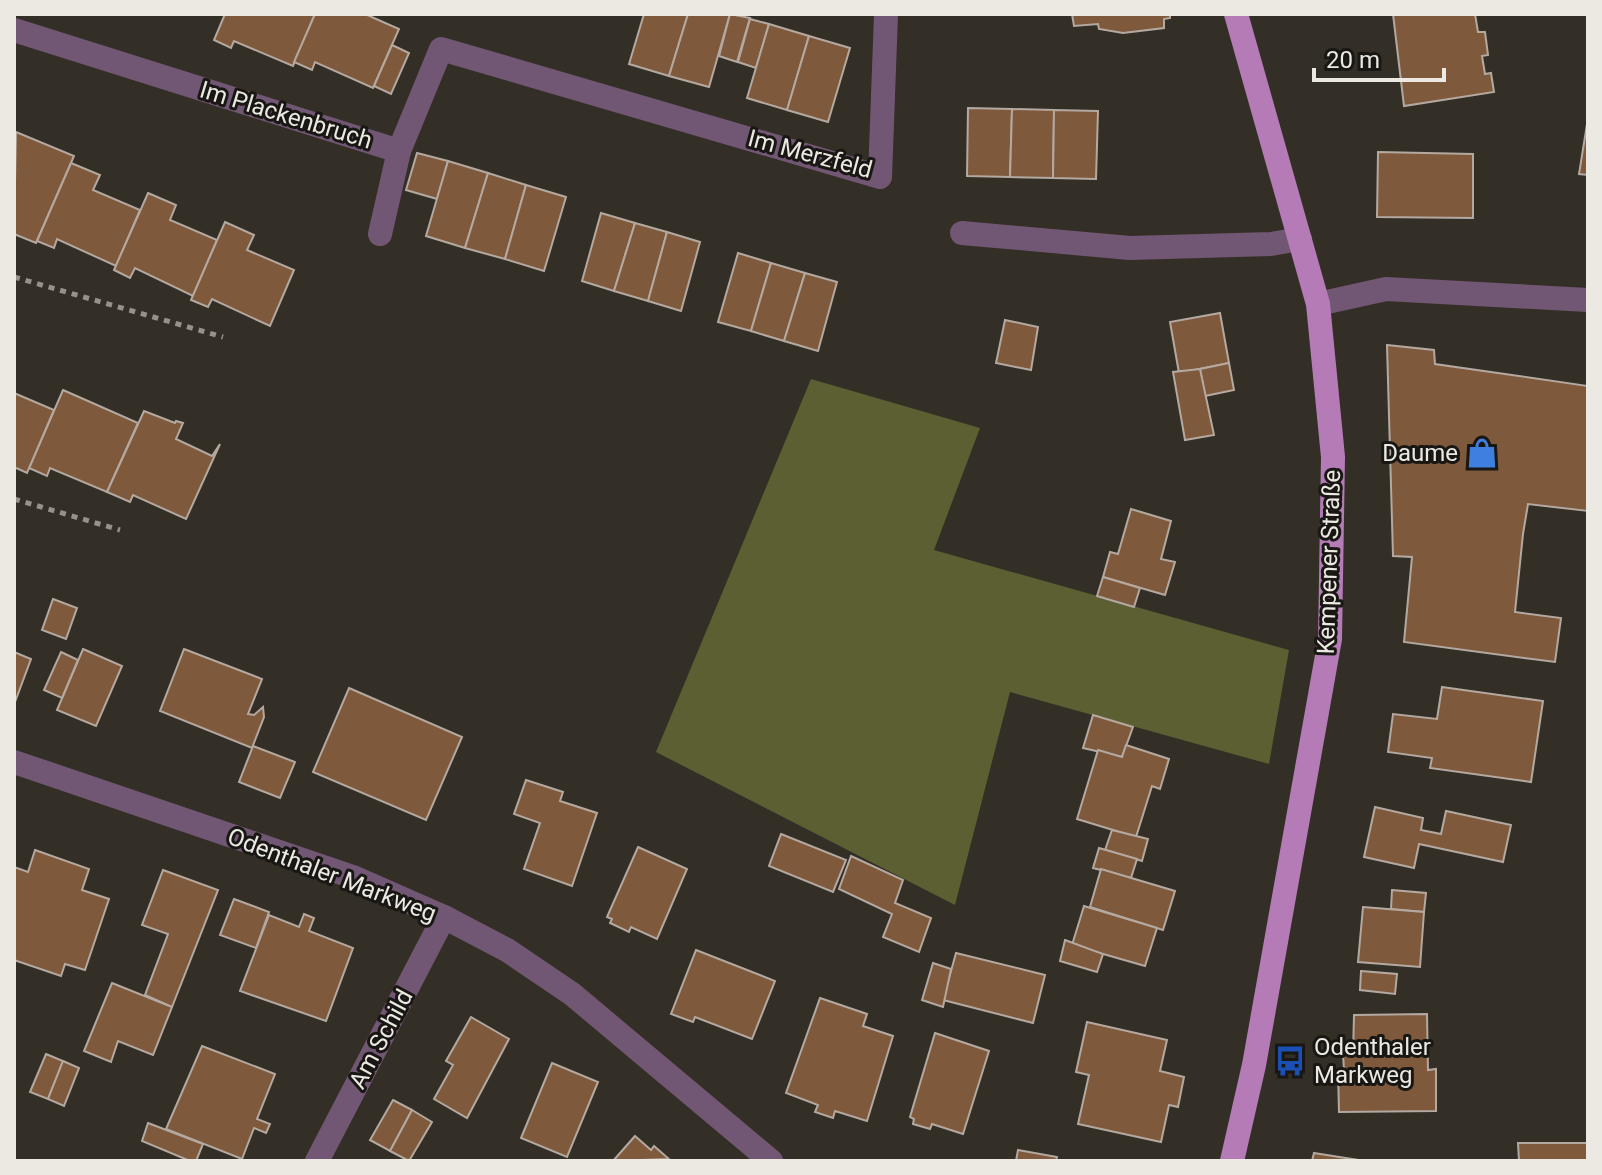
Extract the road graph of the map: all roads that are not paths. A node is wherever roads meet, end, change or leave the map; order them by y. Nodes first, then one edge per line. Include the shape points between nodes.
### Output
1 (886, 14) edge
2 (1236, 14) edge
3 (14, 30) edge
4 (634, 104) joint
5 (399, 151) junction
6 (962, 233) dead end
7 (380, 234) dead end
8 (1300, 239) junction
9 (1588, 300) edge
10 (1318, 304) junction
11 (14, 762) edge
12 (444, 917) junction
13 (317, 1161) edge
14 (771, 1161) edge
15 (1232, 1161) edge

1 - 4 street, Im Merzfeld via 880,177
2 - 8 main road, Kempener Straße
3 - 5 street, Im Plackenbruch
4 - 5 street, Im Plackenbruch via 441,49
5 - 7 street
6 - 8 street via 1130,248
8 - 10 main road, Kempener Straße
9 - 10 street via 1386,289
10 - 15 main road, Kempener Straße via 1333,457 1330,639
11 - 12 street, Odenthaler Markweg via 353,877
12 - 13 street, Am Schild
12 - 14 street, Odenthaler Markweg via 507,950 572,994

